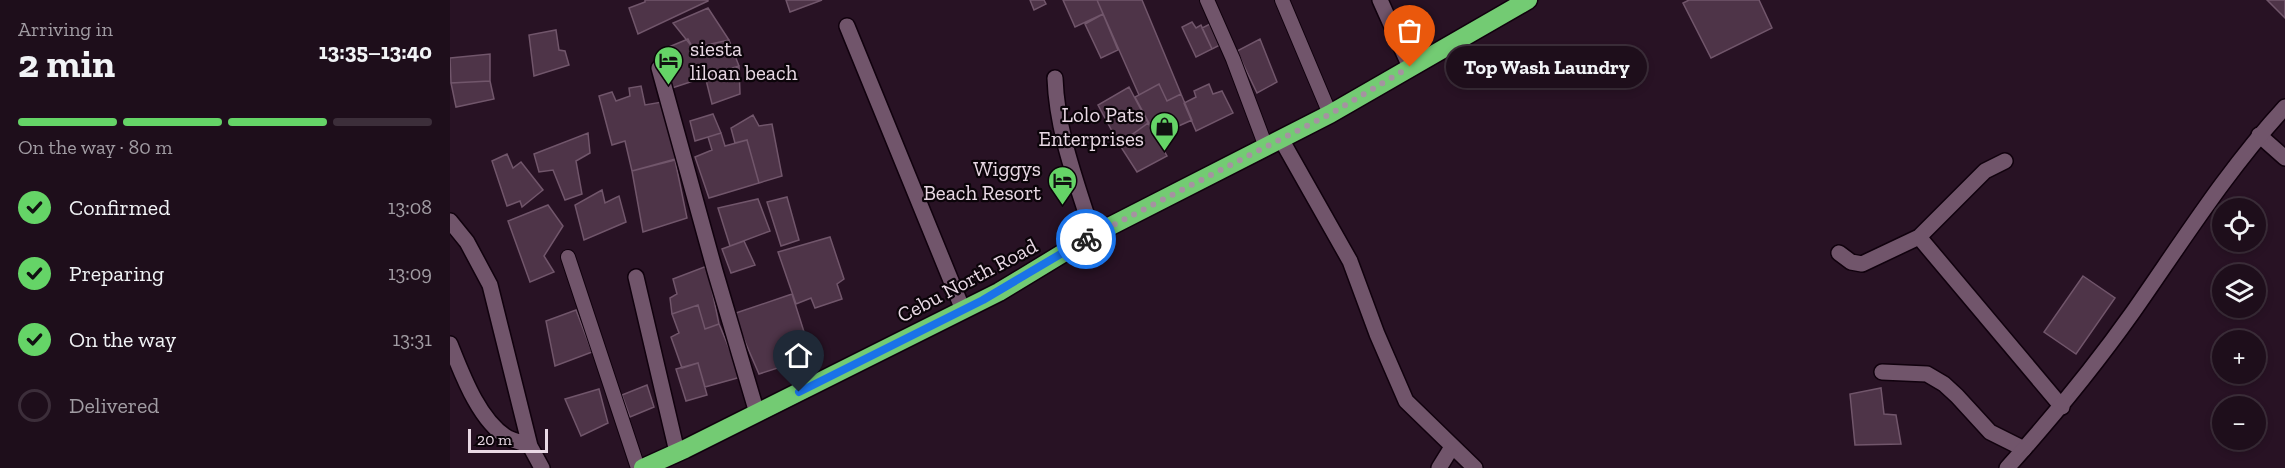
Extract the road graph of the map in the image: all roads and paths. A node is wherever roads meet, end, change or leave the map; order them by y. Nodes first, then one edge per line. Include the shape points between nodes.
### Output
1 (1207, 0) edge
2 (1282, 0) edge
3 (1380, 0) edge
4 (1528, 0) edge
5 (847, 26) dead end
6 (1410, 67) junction
7 (659, 68) dead end
8 (1055, 78) dead end
9 (2285, 107) edge
10 (1330, 114) junction
11 (2259, 135) junction
12 (1274, 143) junction
13 (2285, 158) edge
14 (2005, 161) dead end
15 (450, 221) edge
16 (1093, 235) junction
17 (1919, 237) junction
18 (1839, 253) dead end
19 (568, 257) dead end
20 (636, 277) dead end
21 (963, 310) junction
22 (450, 344) edge
23 (1881, 372) dead end
24 (2062, 407) junction
25 (758, 413) junction
26 (530, 446) junction
27 (1452, 447) junction
28 (2024, 449) junction
29 (677, 452) junction
30 (542, 468) edge
31 (640, 468) edge
32 (1439, 468) edge
33 (1475, 468) edge
34 (2007, 468) edge

1 - 12 lane
2 - 10 lane
3 - 6 street
4 - 6 highway, Cebu North Road
5 - 21 street
6 - 10 highway, Cebu North Road
7 - 25 street
8 - 16 street via 1061,134
9 - 11 street
10 - 12 highway, Cebu North Road
11 - 13 street
11 - 24 street
12 - 16 highway, Cebu North Road
12 - 27 street via 1350,261 1406,401
14 - 17 street via 1984,171
15 - 26 street via 467,242 490,285
16 - 21 highway, Cebu North Road
17 - 18 street via 1862,264
17 - 24 street
19 - 31 lane
20 - 29 street
21 - 25 highway, Cebu North Road
22 - 26 street via 466,384 490,422 508,437
23 - 28 street via 1927,374 1958,396 1990,432
24 - 28 street
25 - 29 highway, Cebu North Road
26 - 30 street
27 - 32 street
27 - 33 street
28 - 34 street
29 - 31 highway, Cebu North Road

